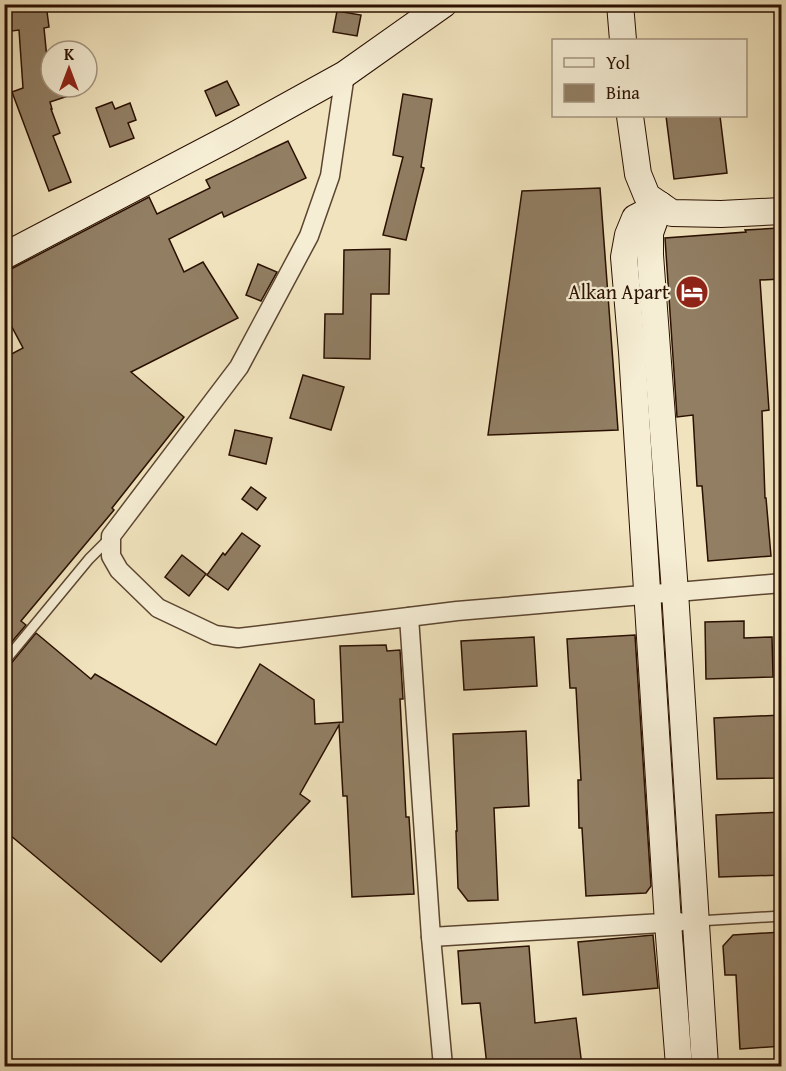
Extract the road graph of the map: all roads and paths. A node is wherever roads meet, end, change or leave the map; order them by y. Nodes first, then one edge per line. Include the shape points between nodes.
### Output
1 (444, 4) edge
2 (620, 4) edge
3 (623, 39) edge
4 (345, 74) junction
5 (630, 117) edge
6 (660, 205) junction
7 (782, 211) edge
8 (4, 256) edge
9 (111, 536) junction
10 (782, 583) edge
11 (675, 592) junction
12 (647, 595) junction
13 (409, 617) junction
14 (4, 662) edge
15 (782, 916) edge
16 (695, 921) junction
17 (668, 923) junction
18 (431, 937) junction
19 (443, 1066) edge
20 (679, 1066) edge
21 (705, 1066) edge

1 - 4 street
2 - 3 street
4 - 8 street
4 - 9 street via 330,176 309,236 239,367
5 - 6 street via 638,174 647,196
6 - 7 street via 672,213
6 - 11 street via 650,233 650,255
6 - 12 street via 635,218 624,257
9 - 13 street via 111,556 119,570 158,608 215,635 238,638
9 - 14 lane
10 - 11 street
11 - 12 street
11 - 16 street
12 - 13 street
12 - 17 street
13 - 18 street
15 - 16 lane
16 - 17 street
16 - 21 street
17 - 18 street
17 - 20 street
18 - 19 street

